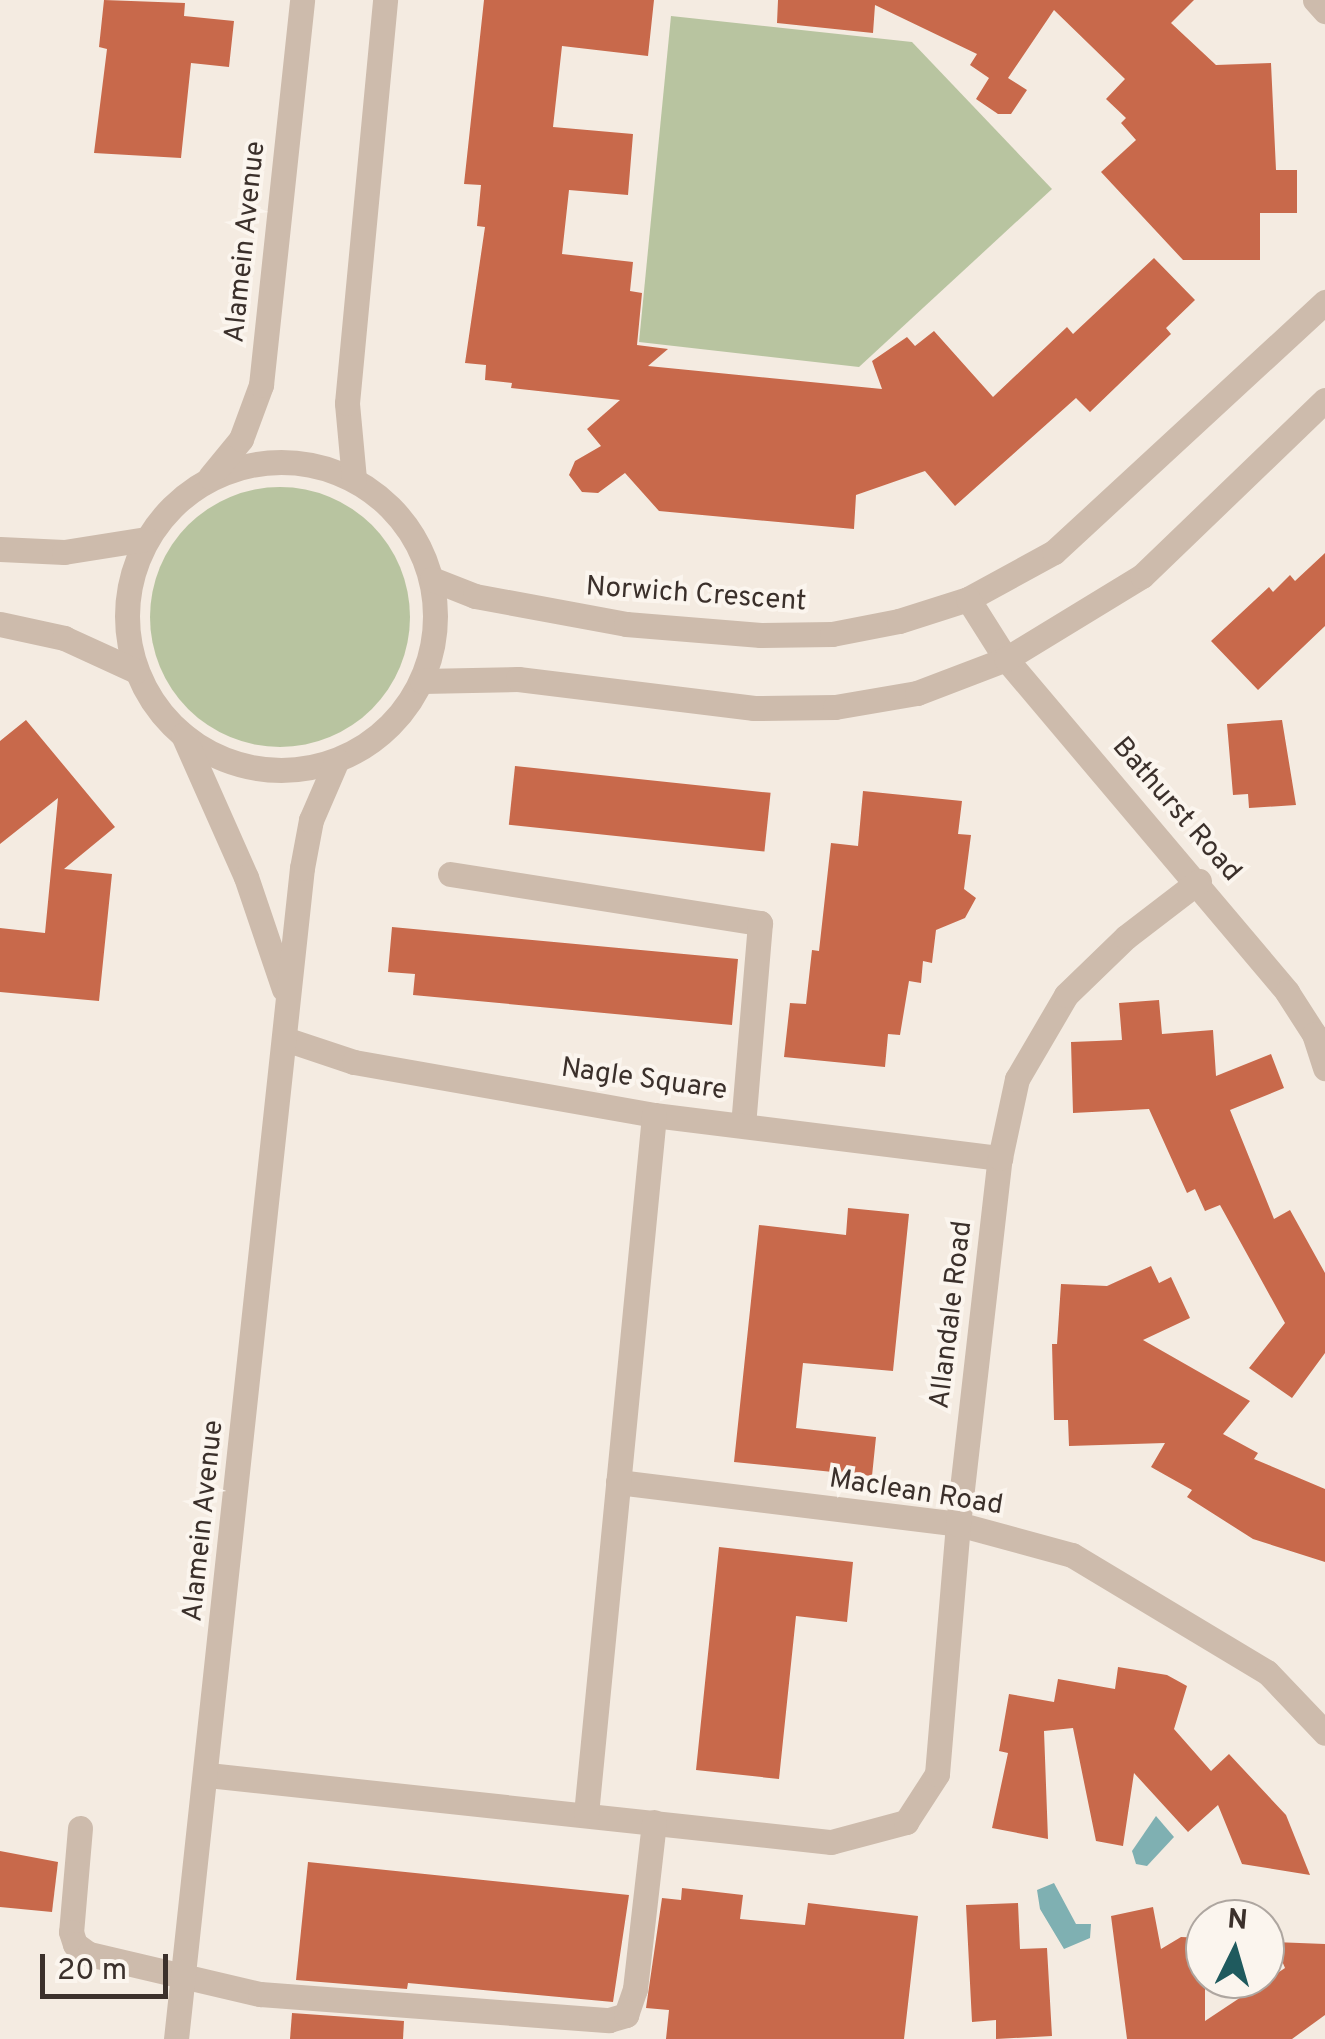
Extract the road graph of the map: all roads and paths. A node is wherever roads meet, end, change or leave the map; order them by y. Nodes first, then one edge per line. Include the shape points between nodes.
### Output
1 (302, 0) edge
2 (385, 0) edge
3 (1314, 0) edge
4 (1325, 11) edge
5 (1325, 302) edge
6 (1325, 400) edge
7 (210, 478) junction
8 (354, 479) junction
9 (146, 539) junction
10 (0, 548) edge
11 (432, 579) junction
12 (968, 599) junction
13 (0, 624) edge
14 (1006, 659) junction
15 (136, 671) junction
16 (422, 681) junction
17 (183, 735) junction
18 (337, 760) junction
19 (450, 874) dead end
20 (1199, 881) junction
21 (289, 1008) junction
22 (1319, 1030) edge
23 (285, 1040) junction
24 (1325, 1068) edge
25 (654, 1115) junction
26 (743, 1124) junction
27 (1000, 1158) junction
28 (618, 1482) junction
29 (958, 1524) junction
30 (1325, 1734) edge
31 (208, 1775) junction
32 (586, 1814) junction
33 (654, 1822) junction
34 (80, 1828) dead end
35 (188, 1976) junction
36 (176, 2039) edge

1 - 7 street, Alamein Avenue via 260,385 241,439
2 - 8 street via 347,403
3 - 4 street
5 - 12 street, Norwich Crescent via 1054,552
6 - 14 street via 1142,576
7 - 8 street via 258,462 290,462
7 - 9 street via 174,504
8 - 11 street via 389,504 416,539
9 - 10 street via 64,552
9 - 15 street via 129,582
11 - 12 street, Norwich Crescent via 541,610 761,636 832,634
11 - 16 street via 436,631
12 - 14 street, Bathurst Road
13 - 15 street via 64,638
14 - 16 street via 917,694 835,708 754,708 518,679
14 - 20 street, Bathurst Road
15 - 17 street via 155,706
16 - 18 street via 387,729
17 - 18 street via 240,764 306,768
17 - 21 street, Alamein Avenue via 251,890
18 - 21 street, Alamein Avenue via 312,820 302,868
19 - 26 street via 760,922
20 - 22 street, Bathurst Road
20 - 27 street, Allandale Road via 1066,995 1017,1080
21 - 23 street, Alamein Avenue
22 - 24 street, Bathurst Road
23 - 25 street, Nagle Square via 354,1062
23 - 31 street, Alamein Avenue
25 - 26 street, Nagle Square
25 - 28 street
26 - 27 street, Nagle Square
27 - 29 street, Allandale Road
28 - 29 street, Maclean Road
28 - 32 street
29 - 30 street, Maclean Road via 1072,1555 1130,1586 1266,1672
29 - 33 street, Allandale Road via 938,1774 906,1822 831,1842
31 - 32 street
31 - 35 street, Alamein Avenue
32 - 33 street
33 - 35 street via 635,1990 626,2015 609,2020 260,1994
34 - 35 street via 74,1944 89,1954
35 - 36 street, Alamein Avenue

